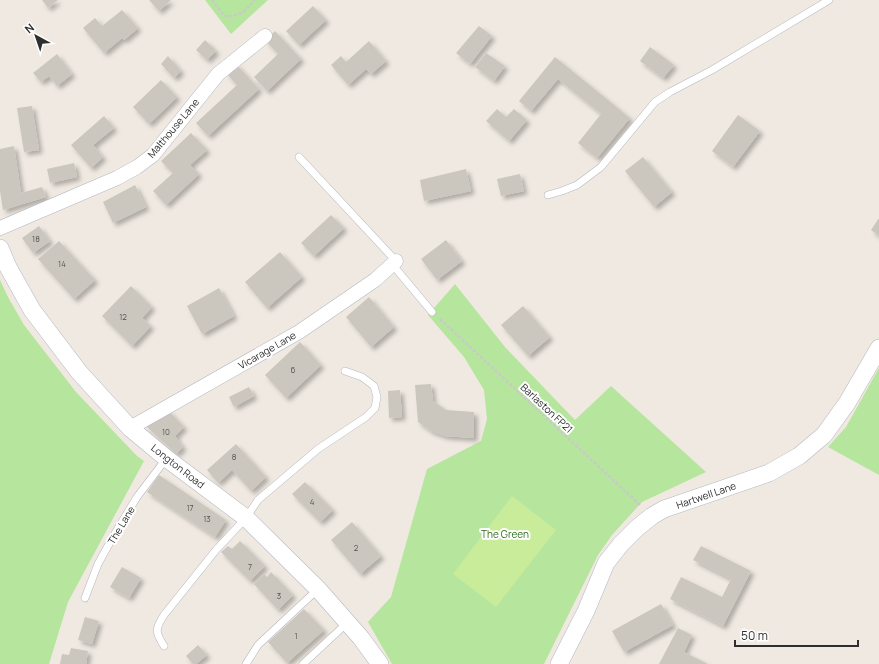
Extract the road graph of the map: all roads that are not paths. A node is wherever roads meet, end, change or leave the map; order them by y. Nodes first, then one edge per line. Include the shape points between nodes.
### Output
1 (829, 0) edge
2 (265, 36) dead end
3 (299, 157) dead end
4 (548, 195) dead end
5 (0, 228) edge
6 (0, 248) edge
7 (394, 262) junction
8 (432, 312) road end
9 (879, 348) edge
10 (345, 371) dead end
11 (130, 428) junction
12 (166, 458) junction
13 (246, 518) junction
14 (318, 589) junction
15 (85, 598) dead end
16 (348, 622) junction
17 (164, 646) dead end
18 (246, 664) edge
19 (303, 664) edge
20 (380, 664) edge
21 (559, 664) edge

1 - 4 lane via 655,102 601,167 577,185
2 - 5 street, Malthouse Lane via 218,74 153,155 137,167 118,178
3 - 7 lane
6 - 11 street, Longton Road via 32,310 79,372
7 - 8 lane
7 - 11 street, Vicarage Lane via 375,280 299,332
9 - 21 street, Hartwell Lane via 847,403 824,435 799,456 769,473 664,509 636,528 606,563 586,611
10 - 13 lane via 362,377 374,386 377,397 375,408 366,417 318,449 258,500
11 - 12 street, Longton Road
12 - 13 street, Longton Road
12 - 15 lane, The Lane via 114,535 98,564
13 - 14 street, Longton Road
13 - 17 lane via 216,550 164,615 158,625 157,635
14 - 16 street, Longton Road
14 - 18 lane via 258,645
16 - 19 lane
16 - 20 street, Longton Road

